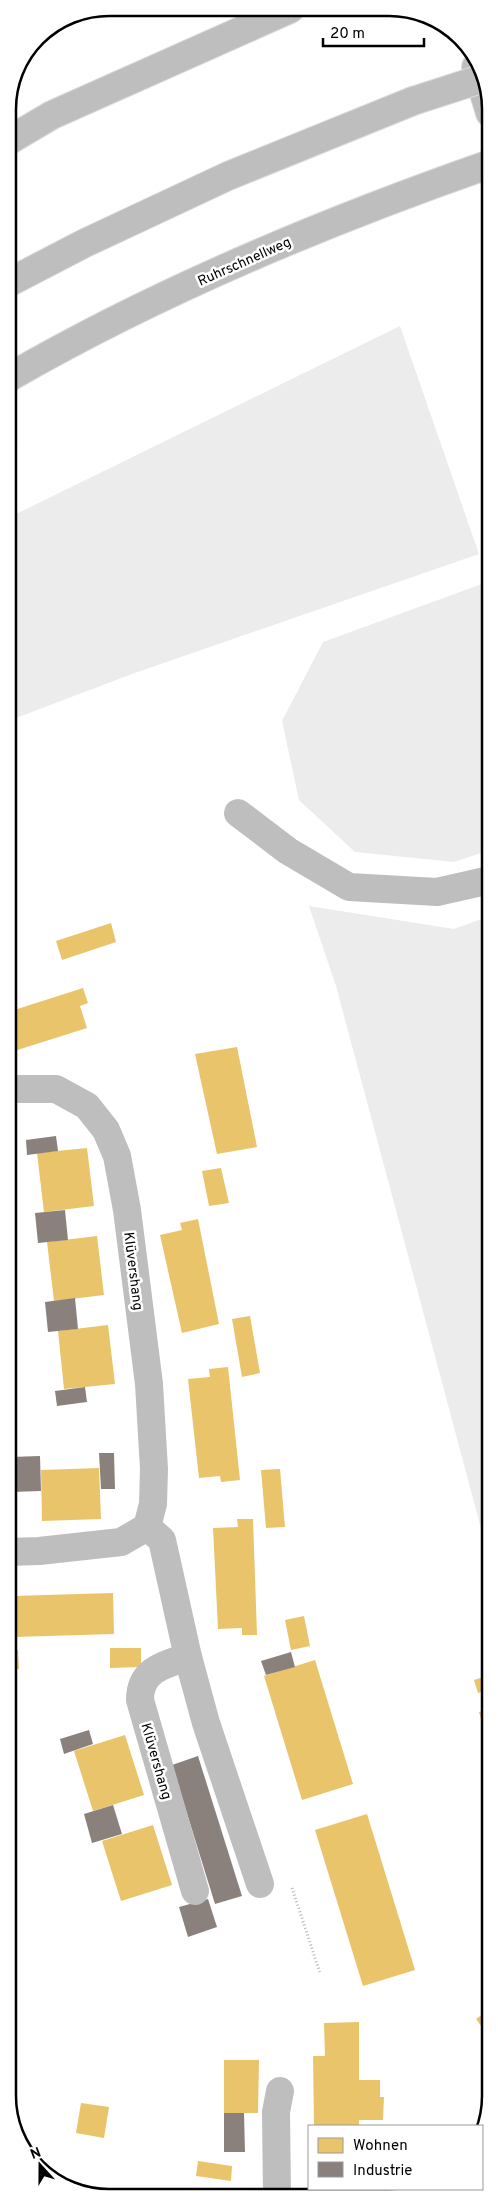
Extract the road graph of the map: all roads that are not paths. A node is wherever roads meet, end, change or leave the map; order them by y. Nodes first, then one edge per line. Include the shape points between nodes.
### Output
1 (274, 16) edge
2 (477, 80) edge
3 (16, 136) edge
4 (482, 167) edge
5 (16, 279) edge
6 (16, 374) edge
7 (238, 813) dead end
8 (482, 882) edge
9 (16, 1090) edge
10 (147, 1527) junction
11 (16, 1552) edge
12 (188, 1657) junction
13 (260, 1884) dead end
14 (195, 1891) dead end
15 (280, 2091) dead end
16 (277, 2189) edge

1 - 3 main road via 52,115
2 - 5 main road, bridge via 413,102 228,176
4 - 6 main road, Ruhrschnellweg via 333,222 227,267
7 - 8 main road via 288,851 349,887 437,892
9 - 10 main road, Klüvershang via 56,1089 87,1106 106,1130 118,1156 149,1384 154,1469 153,1504
10 - 11 main road via 121,1542
10 - 12 main road via 162,1540
12 - 13 main road
12 - 14 main road, Klüvershang via 147,1676 140,1688 140,1700
15 - 16 main road via 276,2112

